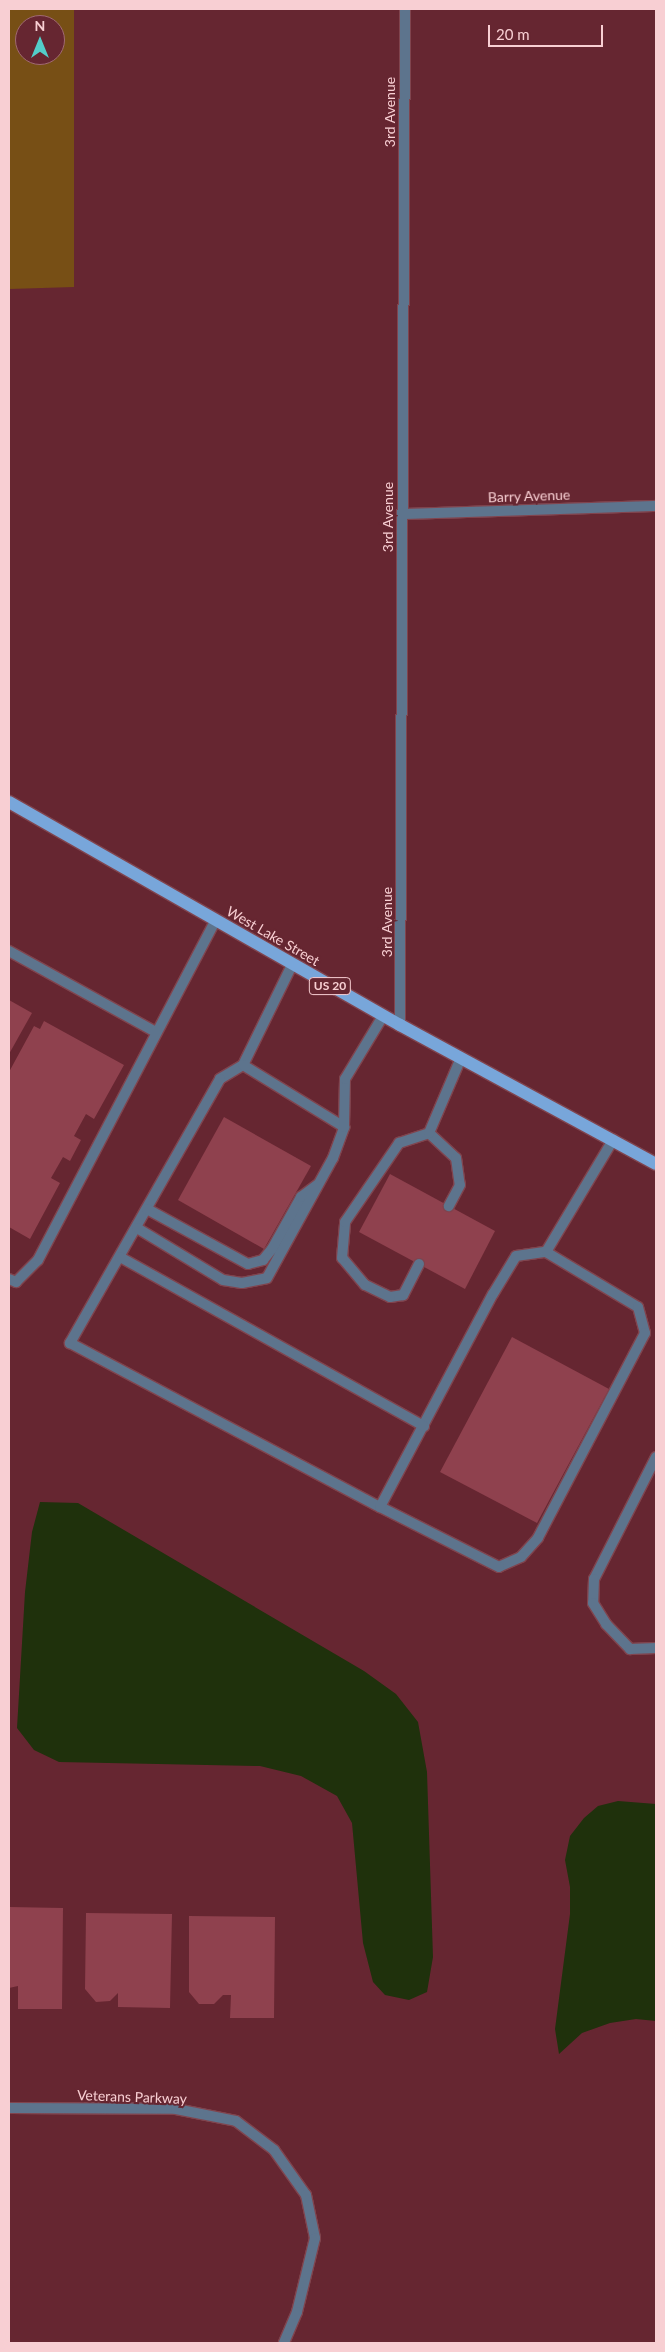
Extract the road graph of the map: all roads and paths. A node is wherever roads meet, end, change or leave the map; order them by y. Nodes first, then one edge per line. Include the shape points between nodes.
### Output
1 (405, 9) edge
2 (656, 506) edge
3 (402, 514) junction
4 (9, 802) edge
5 (215, 921) junction
6 (9, 951) edge
7 (292, 965) junction
8 (383, 1016) junction
9 (400, 1026) junction
10 (156, 1032) junction
11 (461, 1058) junction
12 (243, 1065) junction
13 (344, 1127) junction
14 (429, 1133) junction
15 (613, 1140) junction
16 (656, 1164) edge
17 (319, 1183) junction
18 (449, 1206) dead end
19 (147, 1209) junction
20 (137, 1228) junction
21 (546, 1252) junction
22 (120, 1256) junction
23 (420, 1264) dead end
24 (9, 1279) edge
25 (424, 1426) junction
26 (656, 1457) edge
27 (380, 1507) junction
28 (656, 1648) edge
29 (9, 2108) edge
30 (284, 2343) edge

1 - 3 street, 3rd Avenue
2 - 3 street, Barry Avenue
3 - 9 street, 3rd Avenue
4 - 5 main road, West Lake Street / US 20
5 - 7 main road, West Lake Street / US 20
5 - 10 street
6 - 10 street
7 - 8 main road, West Lake Street / US 20
7 - 12 street
8 - 9 main road, West Lake Street / US 20
8 - 13 street via 345,1079
9 - 11 main road, West Lake Street / US 20
10 - 24 street via 38,1260 16,1282
11 - 14 street
11 - 15 main road, West Lake Street / US 20
12 - 13 street
12 - 19 street via 220,1079
13 - 17 street via 333,1158
14 - 18 street via 456,1158 460,1185
14 - 23 street via 399,1143 345,1222 342,1258 365,1285 390,1297 403,1295
15 - 16 main road, West Lake Street / US 20
15 - 21 street
17 - 19 street via 301,1197 272,1250 263,1260 248,1264
17 - 20 street via 267,1278 242,1284 222,1280
19 - 20 street
20 - 22 street
21 - 25 street via 516,1256
21 - 27 street via 638,1307 645,1333 538,1538 521,1558 500,1567
22 - 25 street
22 - 27 street via 70,1343
25 - 27 street
26 - 28 street via 594,1579 593,1603 606,1624 630,1649
29 - 30 street, Veterans Parkway via 176,2109 236,2121 274,2150 306,2195 314,2238 297,2312

